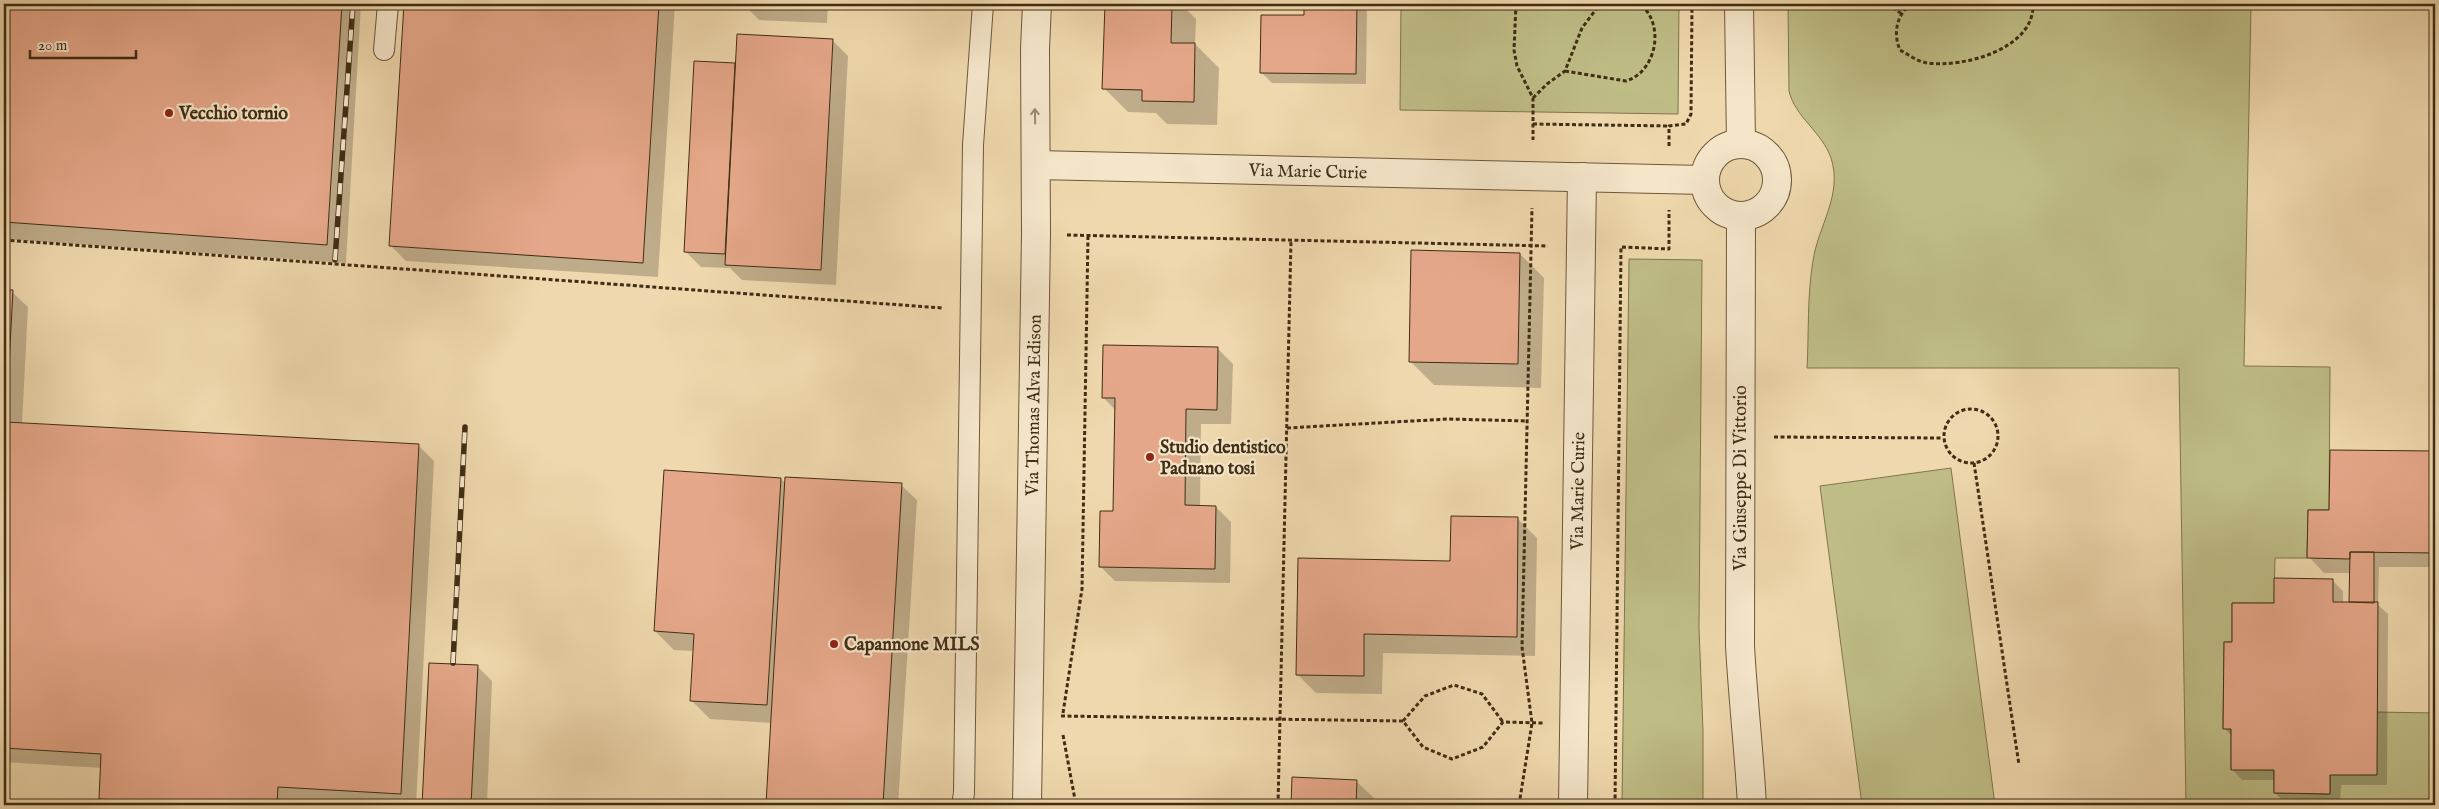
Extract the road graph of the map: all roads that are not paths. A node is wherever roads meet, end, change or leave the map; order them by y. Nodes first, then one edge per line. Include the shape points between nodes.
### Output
1 (388, 4) edge
2 (983, 4) edge
3 (1037, 4) edge
4 (1740, 4) edge
5 (384, 50) dead end
6 (1741, 143) junction
7 (1036, 164) junction
8 (1582, 177) junction
9 (1704, 180) junction
10 (1741, 216) junction
11 (1749, 739) junction
12 (962, 805) edge
13 (1027, 805) edge
14 (1573, 805) edge
15 (1752, 805) edge
16 (1771, 805) edge

1 - 5 lane
2 - 12 lane via 973,145
7 -> 3 street, Via Thomas Alva Edison
4 - 6 street
6 - 9 street via 1719,150 1706,168
6 - 10 street via 1762,150 1770,158 1777,180 1770,201 1752,215
7 - 8 street, Via Marie Curie
7 - 13 street, Via Thomas Alva Edison
8 - 9 street, Via Marie Curie
8 - 14 street, Via Marie Curie
9 - 10 street via 1711,201 1719,209
10 - 11 street, Via Giuseppe Di Vittorio via 1740,646
11 - 15 street, Via Giuseppe Di Vittorio
11 - 16 street, Via Giuseppe Di Vittorio

